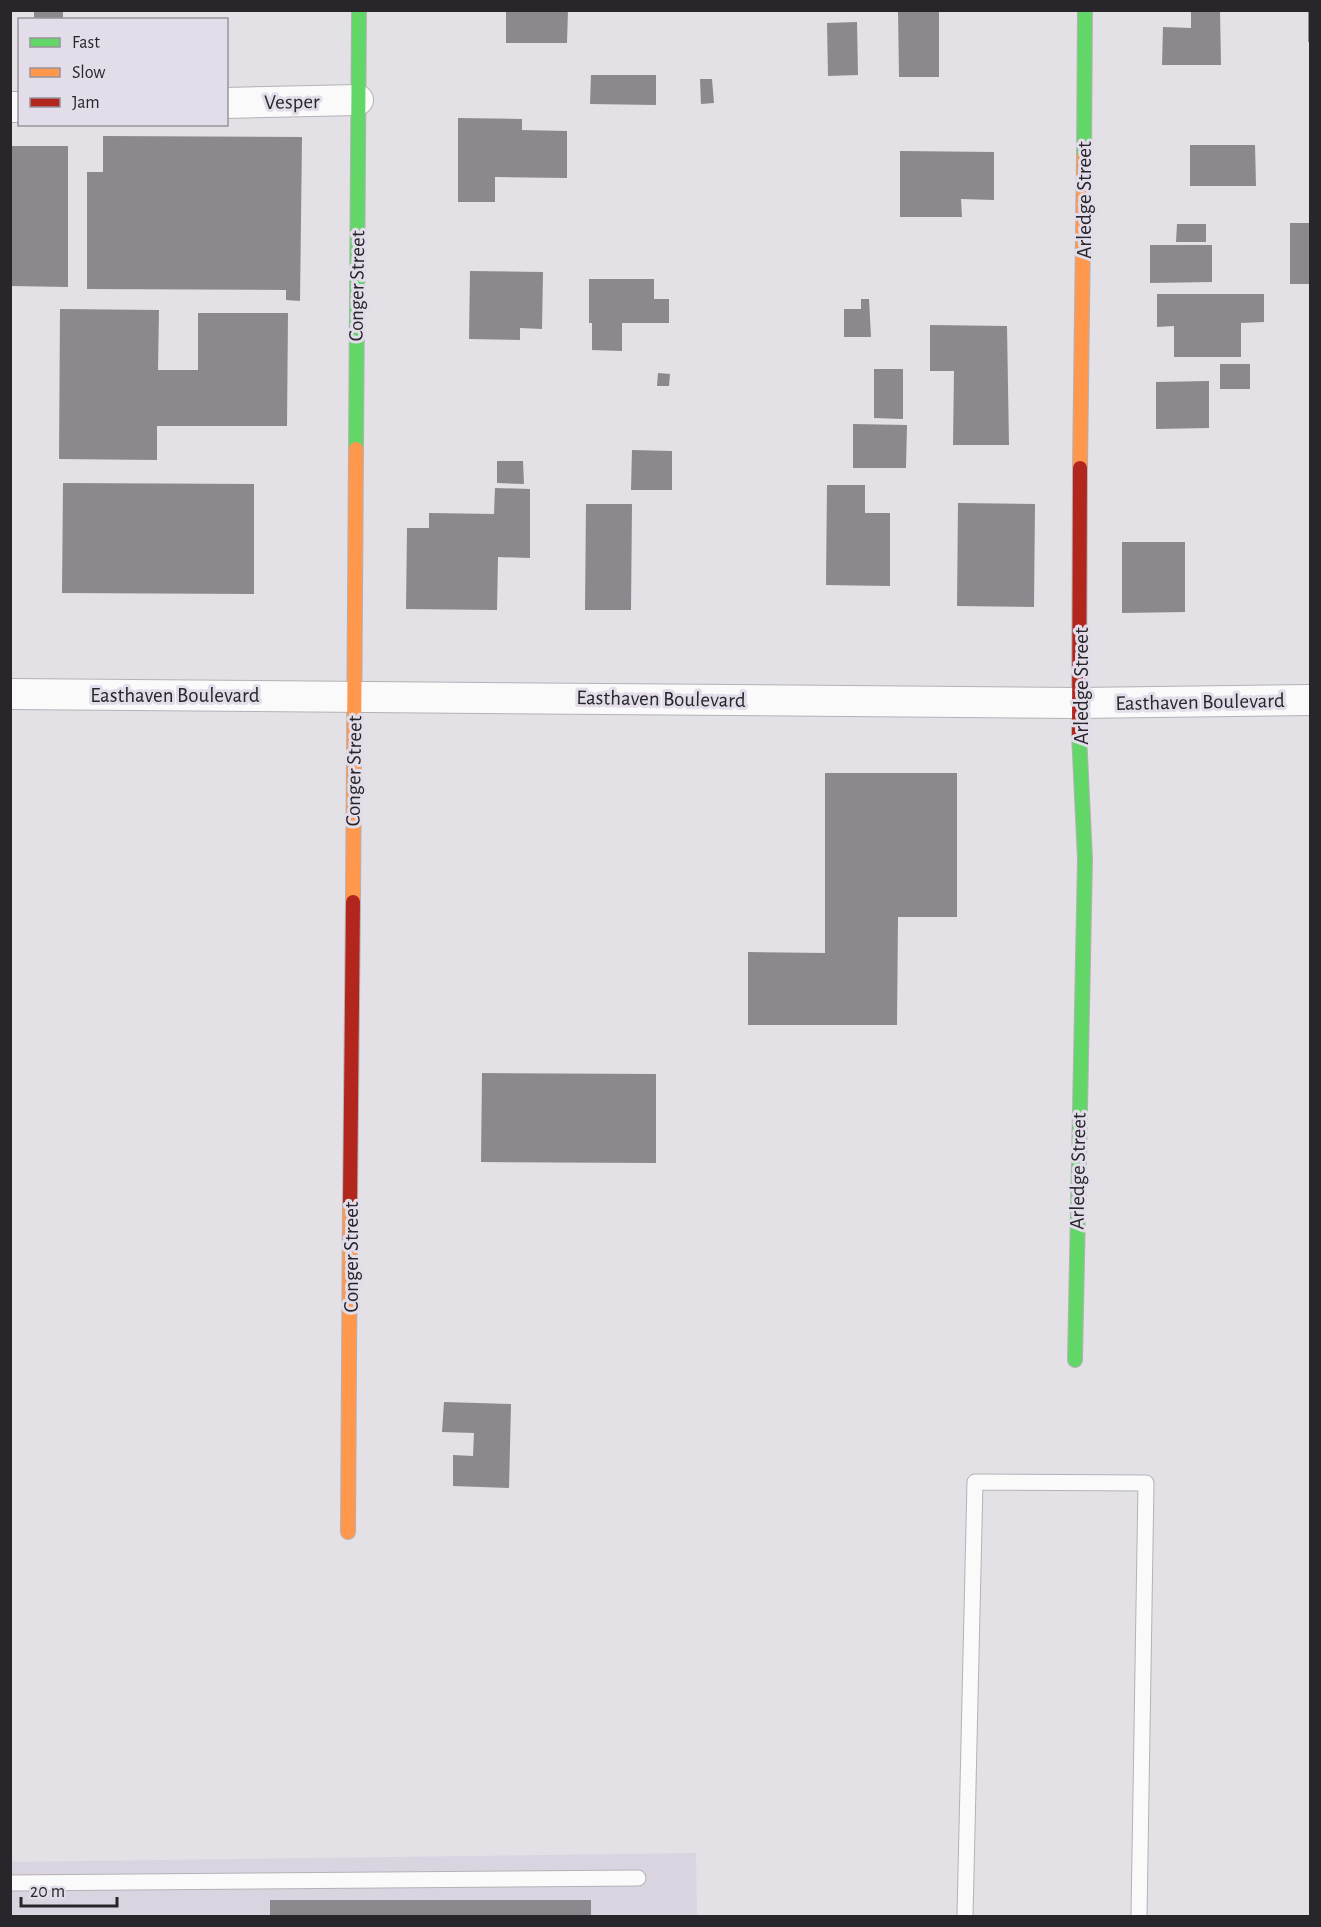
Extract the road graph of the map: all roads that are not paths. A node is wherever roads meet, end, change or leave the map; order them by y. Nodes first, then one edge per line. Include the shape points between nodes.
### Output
1 (359, 10) edge
2 (1085, 10) edge
3 (358, 100) junction
4 (228, 103) edge
5 (10, 694) edge
6 (355, 695) junction
7 (1311, 700) edge
8 (1078, 703) junction
9 (1075, 1360) dead end
10 (348, 1532) dead end
11 (638, 1878) dead end
12 (10, 1883) edge
13 (966, 1917) edge
14 (1139, 1917) edge

1 - 3 street, Conger Street
2 - 8 street, Arledge Street
3 - 4 street, Vesper
3 - 6 street, Conger Street
5 - 6 street, Easthaven Boulevard
6 - 8 street, Easthaven Boulevard
6 - 10 street, Conger Street
7 - 8 street, Easthaven Boulevard
8 - 9 street, Arledge Street via 1085,859
11 - 12 lane
13 - 14 lane via 975,1482 1146,1483

